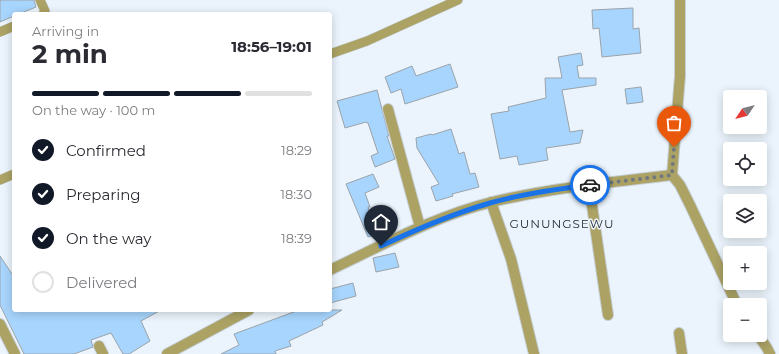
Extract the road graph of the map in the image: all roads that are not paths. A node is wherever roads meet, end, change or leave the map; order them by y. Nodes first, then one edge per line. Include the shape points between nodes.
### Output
1 (40, 0) edge
2 (458, 0) edge
3 (680, 0) edge
4 (44, 12) edge
5 (12, 27) edge
6 (0, 32) edge
7 (332, 53) edge
8 (388, 109) dead end
9 (12, 175) edge
10 (672, 175) junction
11 (0, 180) edge
12 (590, 185) junction
13 (491, 202) junction
14 (420, 228) junction
15 (332, 269) edge
16 (734, 298) edge
17 (246, 312) edge
18 (608, 316) dead end
19 (0, 324) edge
20 (679, 333) dead end
21 (762, 342) edge
22 (15, 354) edge
23 (167, 354) edge
24 (534, 354) edge
25 (682, 354) edge
26 (770, 354) edge

1 - 4 lane
2 - 7 lane via 367,41
3 - 10 street via 680,76
5 - 6 lane
8 - 14 street
9 - 11 lane
10 - 12 street
10 - 16 street via 680,185
12 - 13 street
12 - 18 street
13 - 14 street
13 - 24 street via 511,259
14 - 15 street
17 - 23 street
19 - 22 street
20 - 25 street
21 - 26 street

